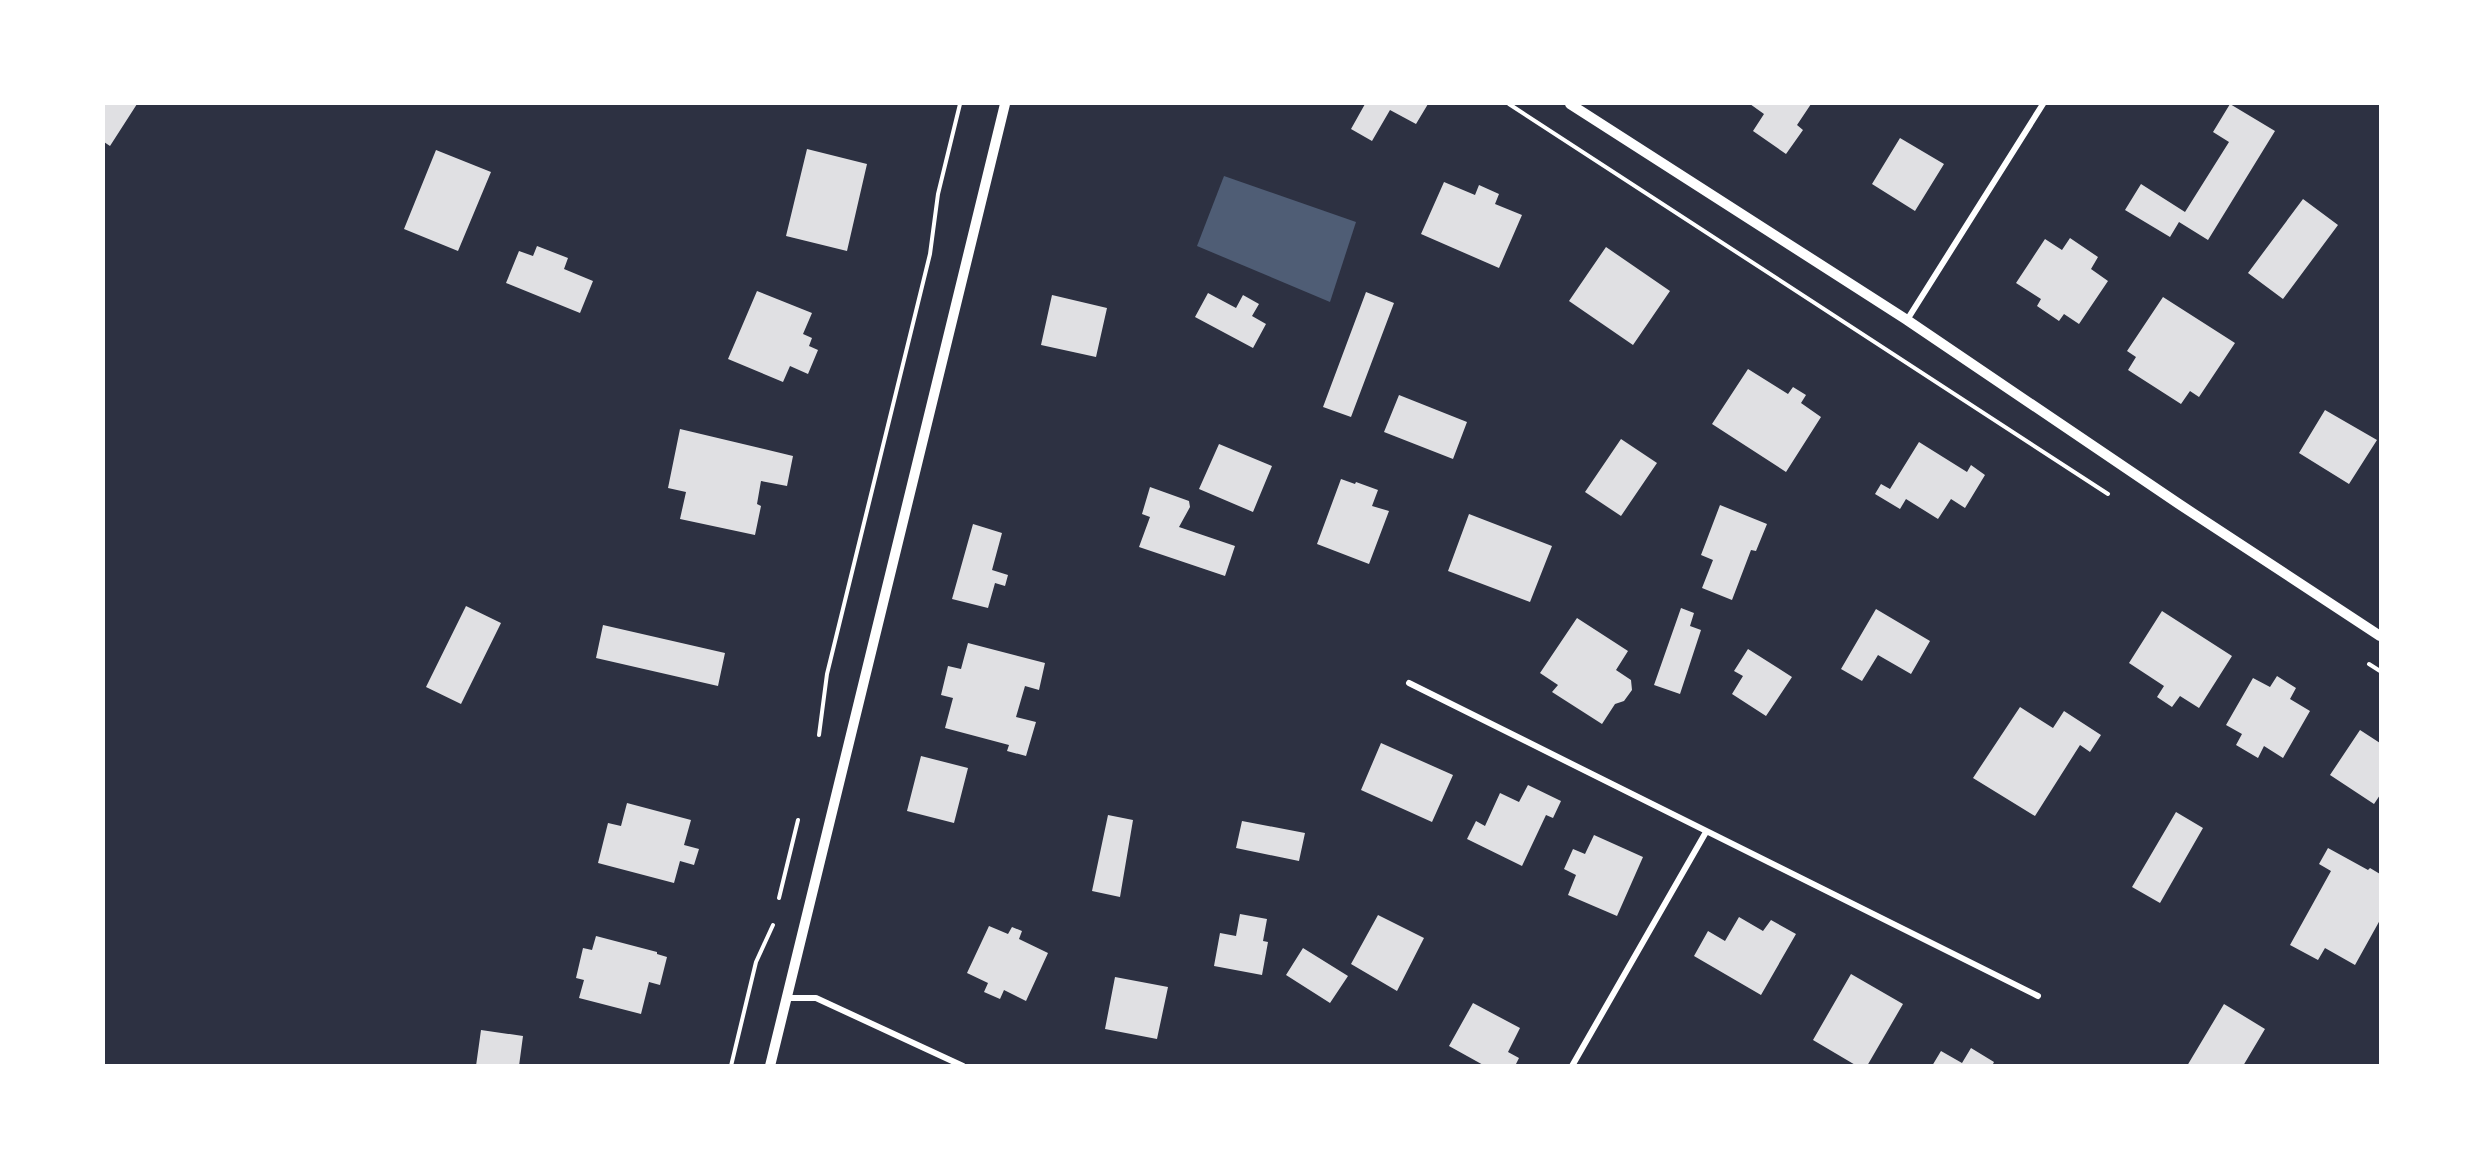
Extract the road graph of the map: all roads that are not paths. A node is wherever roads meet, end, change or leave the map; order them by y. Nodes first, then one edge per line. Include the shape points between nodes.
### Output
1 (1005, 104) edge
2 (1570, 104) edge
3 (2043, 104) edge
4 (1907, 320) junction
5 (2380, 636) edge
6 (1409, 683) dead end
7 (1706, 832) junction
8 (2038, 996) dead end
9 (786, 998) junction
10 (770, 1065) edge
11 (963, 1065) edge
12 (1572, 1065) edge

1 - 9 street
2 - 4 street
3 - 4 street
4 - 5 street
6 - 7 street
7 - 8 street
7 - 12 street
9 - 10 street
9 - 11 street via 816,998

